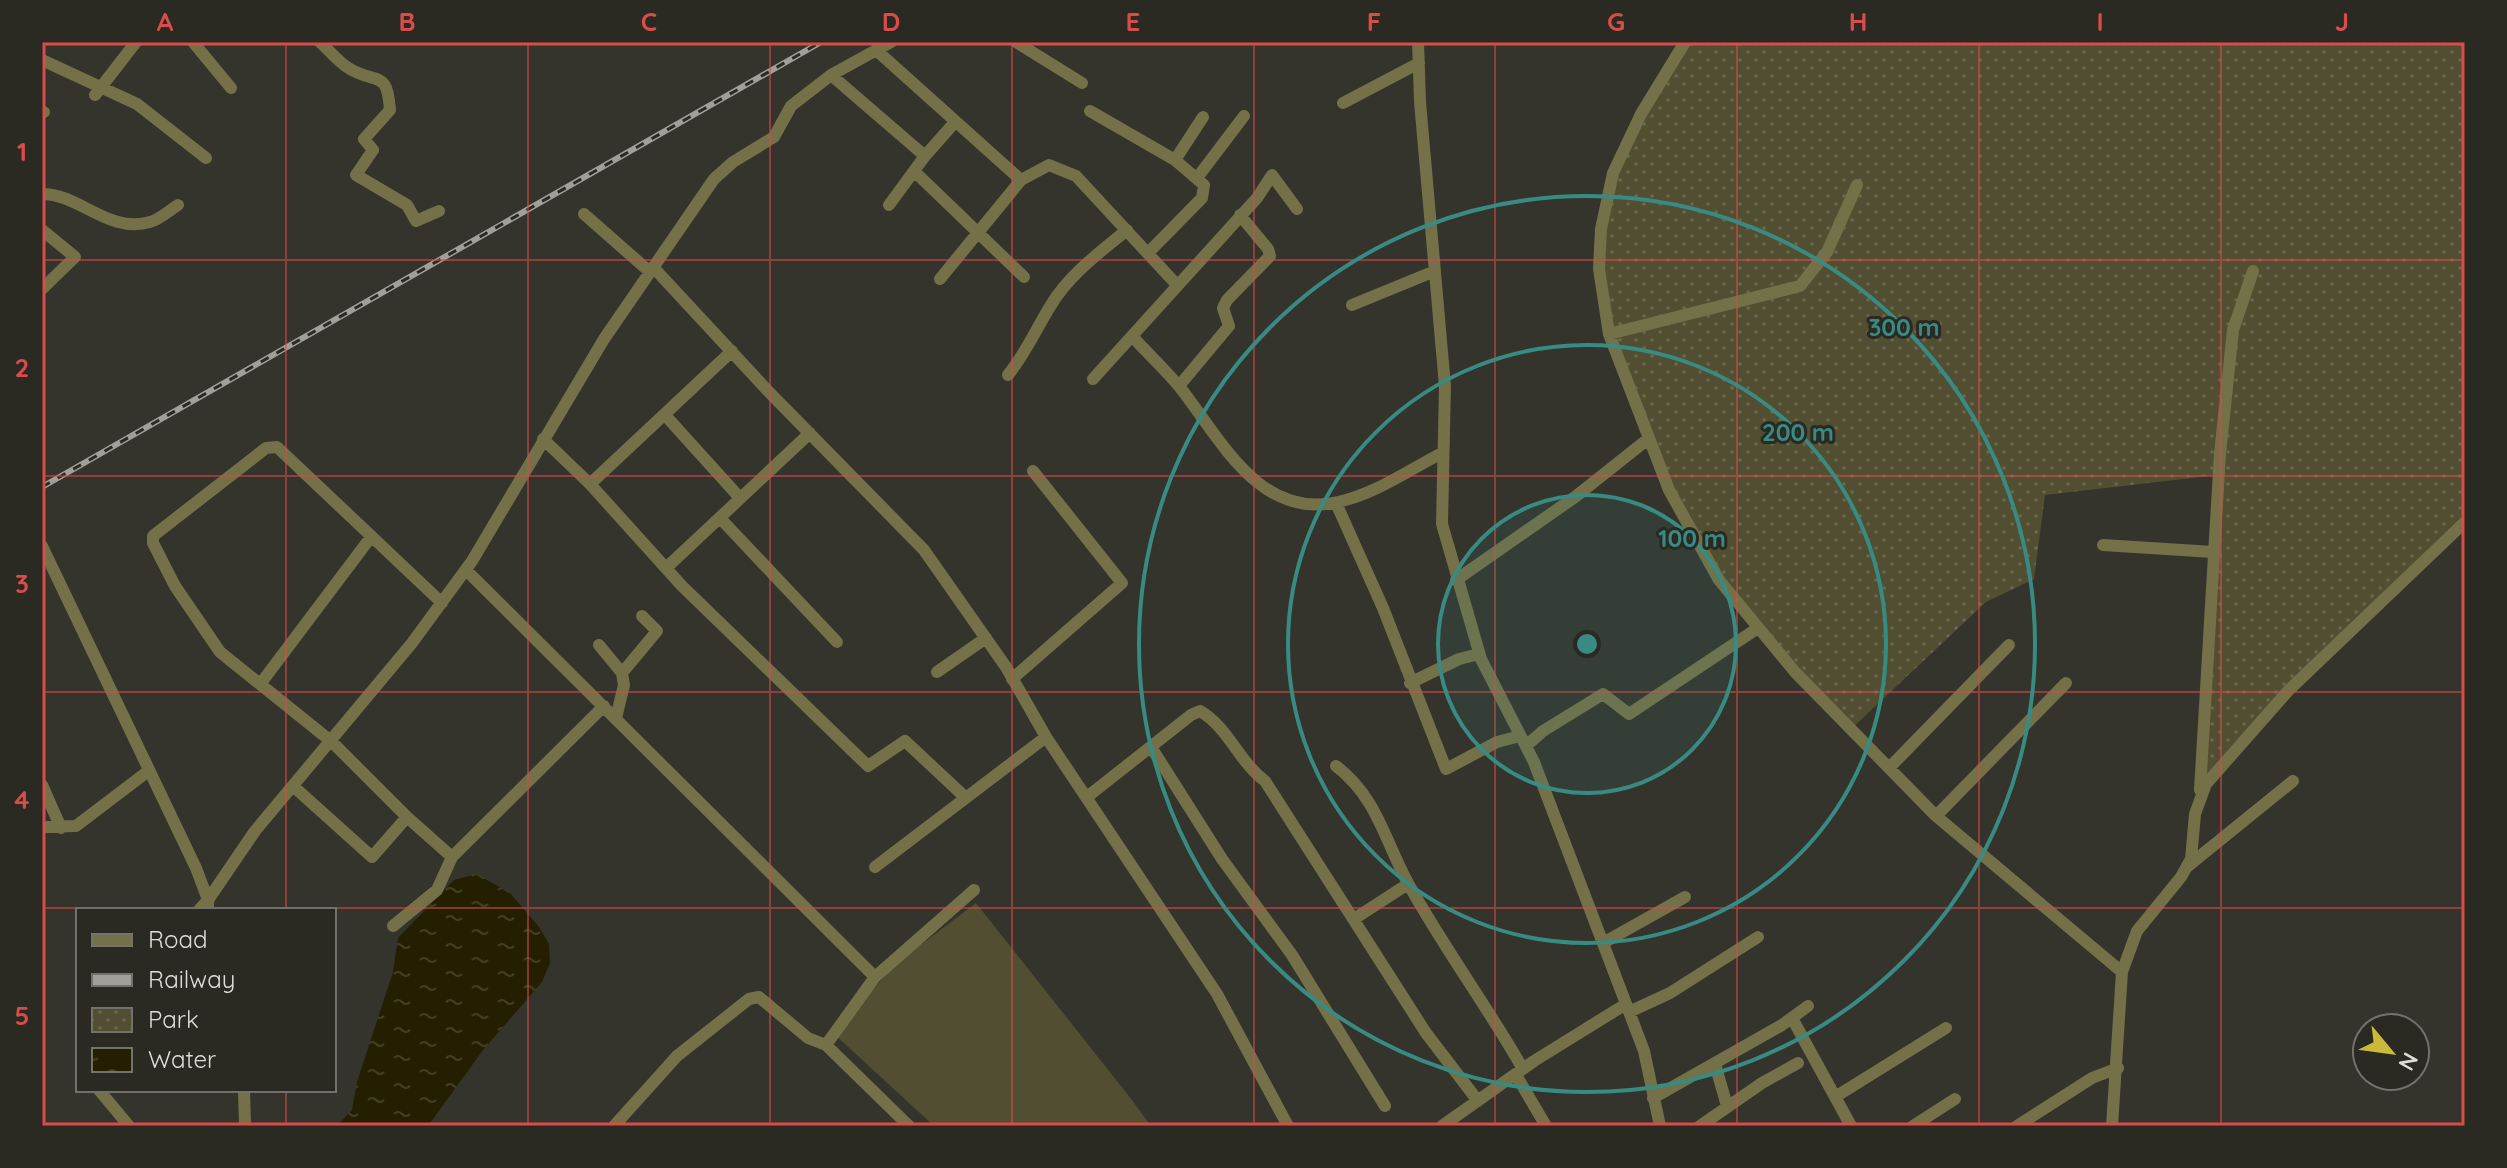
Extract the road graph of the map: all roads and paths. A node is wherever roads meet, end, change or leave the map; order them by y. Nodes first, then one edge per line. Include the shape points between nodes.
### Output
1 (136, 42) edge
2 (193, 42) edge
3 (320, 42) edge
4 (891, 42) edge
5 (1016, 42) edge
6 (1418, 42) edge
7 (1685, 42) edge
8 (876, 50) junction
9 (42, 60) edge
10 (1419, 63) junction
11 (831, 75) junction
12 (1082, 83) dead end
13 (231, 88) dead end
14 (97, 92) junction
15 (1343, 103) dead end
16 (1090, 111) dead end
17 (1244, 116) dead end
18 (1203, 117) dead end
19 (955, 122) junction
20 (925, 156) junction
21 (206, 158) dead end
22 (1175, 160) junction
23 (914, 171) junction
24 (1197, 178) junction
25 (1021, 180) junction
26 (1857, 185) dead end
27 (42, 194) edge
28 (178, 205) dead end
29 (889, 205) dead end
30 (1297, 209) dead end
31 (439, 211) dead end
32 (584, 214) dead end
33 (1240, 215) junction
34 (42, 230) edge
35 (1127, 230) junction
36 (977, 231) junction
37 (1148, 253) junction
38 (652, 270) junction
39 (1435, 271) junction
40 (2253, 271) dead end
41 (1024, 277) dead end
42 (940, 279) dead end
43 (1177, 285) junction
44 (42, 289) edge
45 (1352, 305) dead end
46 (1609, 334) junction
47 (1132, 336) junction
48 (732, 351) junction
49 (1008, 375) dead end
50 (1093, 379) dead end
51 (1179, 386) junction
52 (665, 415) junction
53 (810, 433) junction
54 (543, 439) junction
55 (1648, 439) junction
56 (1442, 453) junction
57 (1033, 471) dead end
58 (590, 484) junction
59 (740, 498) junction
60 (1336, 503) junction
61 (720, 518) junction
62 (2465, 522) edge
63 (371, 537) junction
64 (2103, 545) dead end
65 (42, 546) edge
66 (2213, 552) junction
67 (666, 568) junction
68 (466, 570) junction
69 (1456, 580) junction
70 (442, 603) junction
71 (642, 616) dead end
72 (1758, 628) junction
73 (986, 638) junction
74 (837, 642) dead end
75 (599, 645) dead end
76 (2009, 645) dead end
77 (1479, 654) junction
78 (937, 672) dead end
79 (622, 673) junction
80 (1012, 679) junction
81 (261, 683) junction
82 (1410, 683) junction
83 (2066, 683) dead end
84 (604, 706) junction
85 (616, 718) junction
86 (1046, 737) junction
87 (1523, 741) junction
88 (332, 742) junction
89 (1151, 747) junction
90 (1336, 766) dead end
91 (1889, 768) junction
92 (147, 772) junction
93 (2293, 781) dead end
94 (42, 785) edge
95 (293, 786) junction
96 (1087, 797) junction
97 (966, 798) junction
98 (2200, 798) junction
99 (1936, 816) junction
100 (407, 817) junction
101 (42, 827) edge
102 (61, 828) junction
103 (452, 857) junction
104 (875, 867) dead end
105 (2186, 868) junction
106 (1408, 884) junction
107 (974, 890) dead end
108 (1685, 897) dead end
109 (205, 907) edge
110 (1354, 919) junction
111 (393, 926) dead end
112 (1758, 937) dead end
113 (1603, 943) junction
114 (2122, 972) junction
115 (875, 977) junction
116 (1808, 1006) dead end
117 (1628, 1008) junction
118 (1792, 1018) junction
119 (1946, 1028) dead end
120 (826, 1045) junction
121 (1798, 1063) dead end
122 (1715, 1064) junction
123 (2118, 1068) junction
124 (1520, 1072) junction
125 (101, 1092) edge
126 (244, 1092) edge
127 (1835, 1097) junction
128 (1653, 1098) junction
129 (1955, 1099) dead end
130 (1478, 1101) junction
131 (1385, 1106) dead end
132 (1727, 1106) junction
133 (129, 1126) edge
134 (245, 1126) edge
135 (614, 1126) edge
136 (909, 1126) edge
137 (1288, 1126) edge
138 (1442, 1126) edge
139 (1546, 1126) edge
140 (1660, 1126) edge
141 (1700, 1126) edge
142 (1851, 1126) edge
143 (1913, 1126) edge
144 (2017, 1126) edge
145 (2112, 1126) edge

1 - 14 street
2 - 13 street
3 - 31 street via 350,69 379,77 389,89 390,110 364,139 373,150 356,175 407,205 416,221
4 - 8 street
5 - 12 street
6 - 10 street
7 - 46 street via 1613,173 1599,269
8 - 11 street
8 - 19 street
9 - 14 street
10 - 15 street
10 - 39 street
11 - 20 street
11 - 38 street via 791,106 774,137 714,179
14 - 21 street via 137,104
16 - 22 street
17 - 24 street
18 - 22 street
19 - 20 street
19 - 25 street
20 - 23 street
22 - 24 street
23 - 29 street
23 - 36 street
24 - 37 street via 1204,185 1202,198
25 - 35 street via 1049,165 1066,170
25 - 36 street
26 - 46 street via 1827,252 1800,286
27 - 28 street via 61,194 103,219 127,222 150,222
30 - 33 street via 1272,175
32 - 38 street
33 - 43 street
33 - 51 street via 1270,256 1224,304 1229,326
34 - 44 street via 75,257
35 - 37 street
35 - 49 street via 1086,264 1051,304 1028,350
36 - 41 street
36 - 42 street
37 - 43 street
38 - 48 street
38 - 54 street
39 - 45 street
39 - 56 street via 1445,386
40 - 66 street via 2233,330
43 - 47 street
46 - 55 street
47 - 50 street
47 - 51 street
48 - 52 street
48 - 53 street
51 - 60 street via 1234,459 1268,493 1292,504
52 - 58 street
52 - 59 street
53 - 59 street
53 - 73 street via 924,550
54 - 58 street
54 - 68 street
55 - 69 street
55 - 72 street via 1669,490 1719,580
56 - 60 street via 1369,492
56 - 69 street via 1442,524
57 - 80 street via 1122,583
58 - 67 street
59 - 61 street
60 - 82 street
61 - 67 street
61 - 74 street
62 - 98 street via 2280,699 2216,771
63 - 70 street
63 - 81 street
63 - 81 street via 277,447 266,448 153,536 175,586 220,652
64 - 66 street
65 - 92 street
66 - 98 street
67 - 97 street via 868,766 905,741
68 - 70 street
68 - 84 street
69 - 77 street
70 - 88 street
71 - 79 street via 657,631
72 - 87 street via 1629,714 1603,694
72 - 91 street
73 - 78 street
73 - 80 street
75 - 79 street
76 - 91 street
77 - 82 street
77 - 87 street
79 - 85 street
80 - 86 street
81 - 88 street
82 - 87 street via 1446,769 1497,742
83 - 99 street
84 - 85 street
84 - 103 street
85 - 115 street
86 - 96 street
86 - 97 street
87 - 113 street
88 - 95 street
88 - 100 street
89 - 96 street
89 - 110 street via 1191,715 1200,711 1213,718 1248,768 1265,781
89 - 131 street via 1292,955
90 - 106 street via 1370,799
91 - 99 street
92 - 102 street via 76,826
92 - 109 street
93 - 105 street
94 - 102 street
95 - 100 street via 372,857
95 - 109 street via 246,842
96 - 137 street via 1217,994
97 - 104 street
98 - 105 street
99 - 114 street
100 - 103 street
101 - 102 street
103 - 111 street via 437,890
105 - 114 street via 2137,931
106 - 110 street
106 - 124 street
107 - 115 street
108 - 113 street
110 - 130 street via 1426,1033
112 - 117 street via 1670,993
113 - 117 street
114 - 123 street
115 - 120 street
116 - 118 street
117 - 124 street
117 - 128 street
118 - 122 street
118 - 127 street
119 - 127 street
120 - 135 street via 808,1038 759,997 749,999 677,1056
120 - 136 street
121 - 132 street
122 - 128 street
122 - 132 street
123 - 144 street via 2092,1078
123 - 145 street
124 - 130 street
124 - 139 street
125 - 133 street
126 - 134 street
127 - 142 street
128 - 140 street
129 - 143 street
130 - 138 street
132 - 141 street

